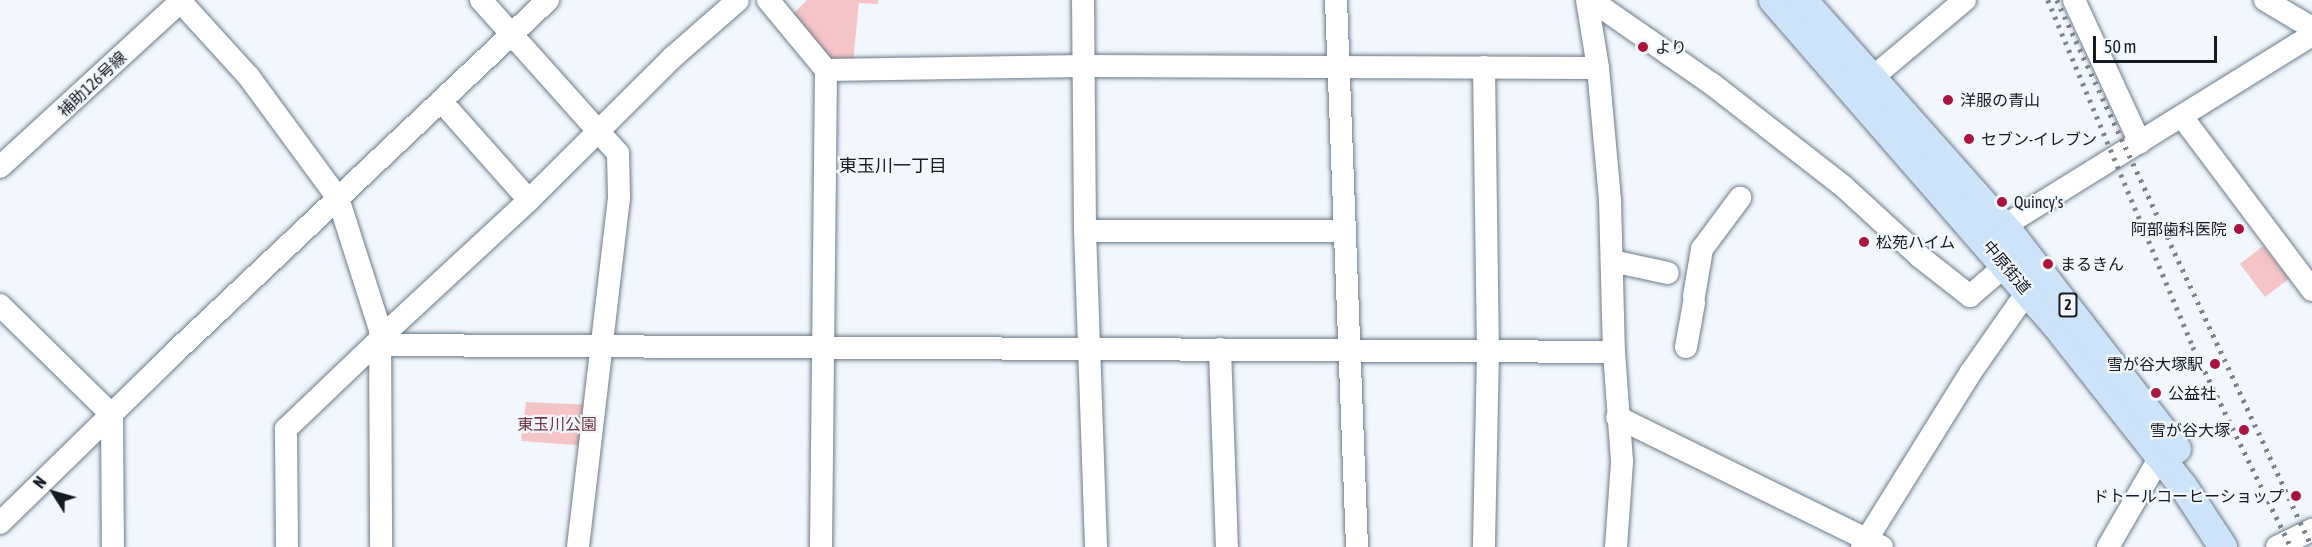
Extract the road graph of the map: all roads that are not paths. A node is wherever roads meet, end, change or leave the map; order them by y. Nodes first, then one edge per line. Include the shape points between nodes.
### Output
1 (181, 0) edge
2 (481, 0) edge
3 (548, 0) edge
4 (738, 0) edge
5 (768, 0) edge
6 (1083, 0) edge
7 (1336, 0) edge
8 (1589, 0) edge
9 (1773, 0) edge
10 (1803, 0) edge
11 (1965, 0) edge
12 (2074, 0) edge
13 (2265, 0) edge
14 (2312, 28) edge
15 (512, 34) junction
16 (2312, 35) edge
17 (1337, 65) junction
18 (1084, 66) junction
19 (1484, 67) junction
20 (1598, 68) junction
21 (826, 70) junction
22 (1864, 85) junction
23 (441, 101) junction
24 (2183, 118) junction
25 (598, 131) junction
26 (2140, 143) junction
27 (0, 167) edge
28 (338, 198) junction
29 (1740, 198) dead end
30 (529, 200) junction
31 (2004, 226) junction
32 (1085, 231) junction
33 (1344, 231) junction
34 (1612, 261) junction
35 (2006, 265) junction
36 (1668, 273) dead end
37 (2038, 286) junction
38 (2312, 290) edge
39 (0, 305) edge
40 (379, 344) junction
41 (599, 345) junction
42 (823, 347) junction
43 (1686, 347) dead end
44 (1088, 348) junction
45 (1220, 349) junction
46 (1349, 351) junction
47 (1488, 352) junction
48 (1614, 352) junction
49 (112, 416) junction
50 (1617, 417) junction
51 (2160, 457) junction
52 (0, 523) edge
53 (2312, 530) edge
54 (1870, 544) edge
55 (112, 547) edge
56 (287, 547) edge
57 (381, 547) edge
58 (578, 547) edge
59 (821, 547) edge
60 (1096, 547) edge
61 (1227, 547) edge
62 (1357, 547) edge
63 (1484, 547) edge
64 (1616, 547) edge
65 (2108, 547) edge
66 (2223, 547) edge
67 (2244, 547) edge
68 (2277, 547) edge

1 - 27 street, 補助126号線
1 - 28 street via 249,77
2 - 15 street
3 - 15 street
4 - 25 street via 672,57
5 - 21 street
6 - 18 street
7 - 17 street
8 - 20 street
8 - 35 street via 1712,84 1844,186 1919,256 1970,296
9 - 22 main road, 中原街道 / 2
10 - 22 main road, 中原街道 / 2
11 - 22 street
12 - 26 street
13 - 14 street
15 - 23 street
15 - 25 street
16 - 24 street
17 - 18 street
17 - 19 street
17 - 33 street
18 - 21 street
18 - 32 street
19 - 20 street
19 - 47 street
20 - 34 street
21 - 42 street
22 - 31 main road, 中原街道 / 2
22 - 35 main road, 中原街道 / 2
23 - 28 street
23 - 30 street
24 - 26 street
24 - 38 street
25 - 30 street
25 - 41 street via 618,153 621,173
26 - 31 street
28 - 40 street via 380,330
28 - 49 street
29 - 43 street via 1702,249
30 - 40 street via 392,327
31 - 37 main road, 中原街道 / 2
32 - 33 street
32 - 44 street
33 - 46 street
34 - 36 street
34 - 48 street
35 - 37 main road, 中原街道 / 2
37 - 51 main road, 中原街道 / 2
37 - 54 street via 1971,372
37 - 67 main road, 中原街道 / 2 via 2208,491
39 - 49 street
40 - 41 street
40 - 56 street via 368,349 286,429
40 - 57 street
41 - 42 street
41 - 58 street
42 - 44 street
42 - 59 street
44 - 45 street
44 - 60 street
45 - 46 street
45 - 61 street
46 - 47 street
46 - 62 street
47 - 48 street
47 - 63 street
48 - 50 street
49 - 52 street
49 - 55 street
50 - 54 street
50 - 64 street via 1622,462
51 - 65 street
51 - 66 main road, 中原街道 / 2
53 - 68 street

